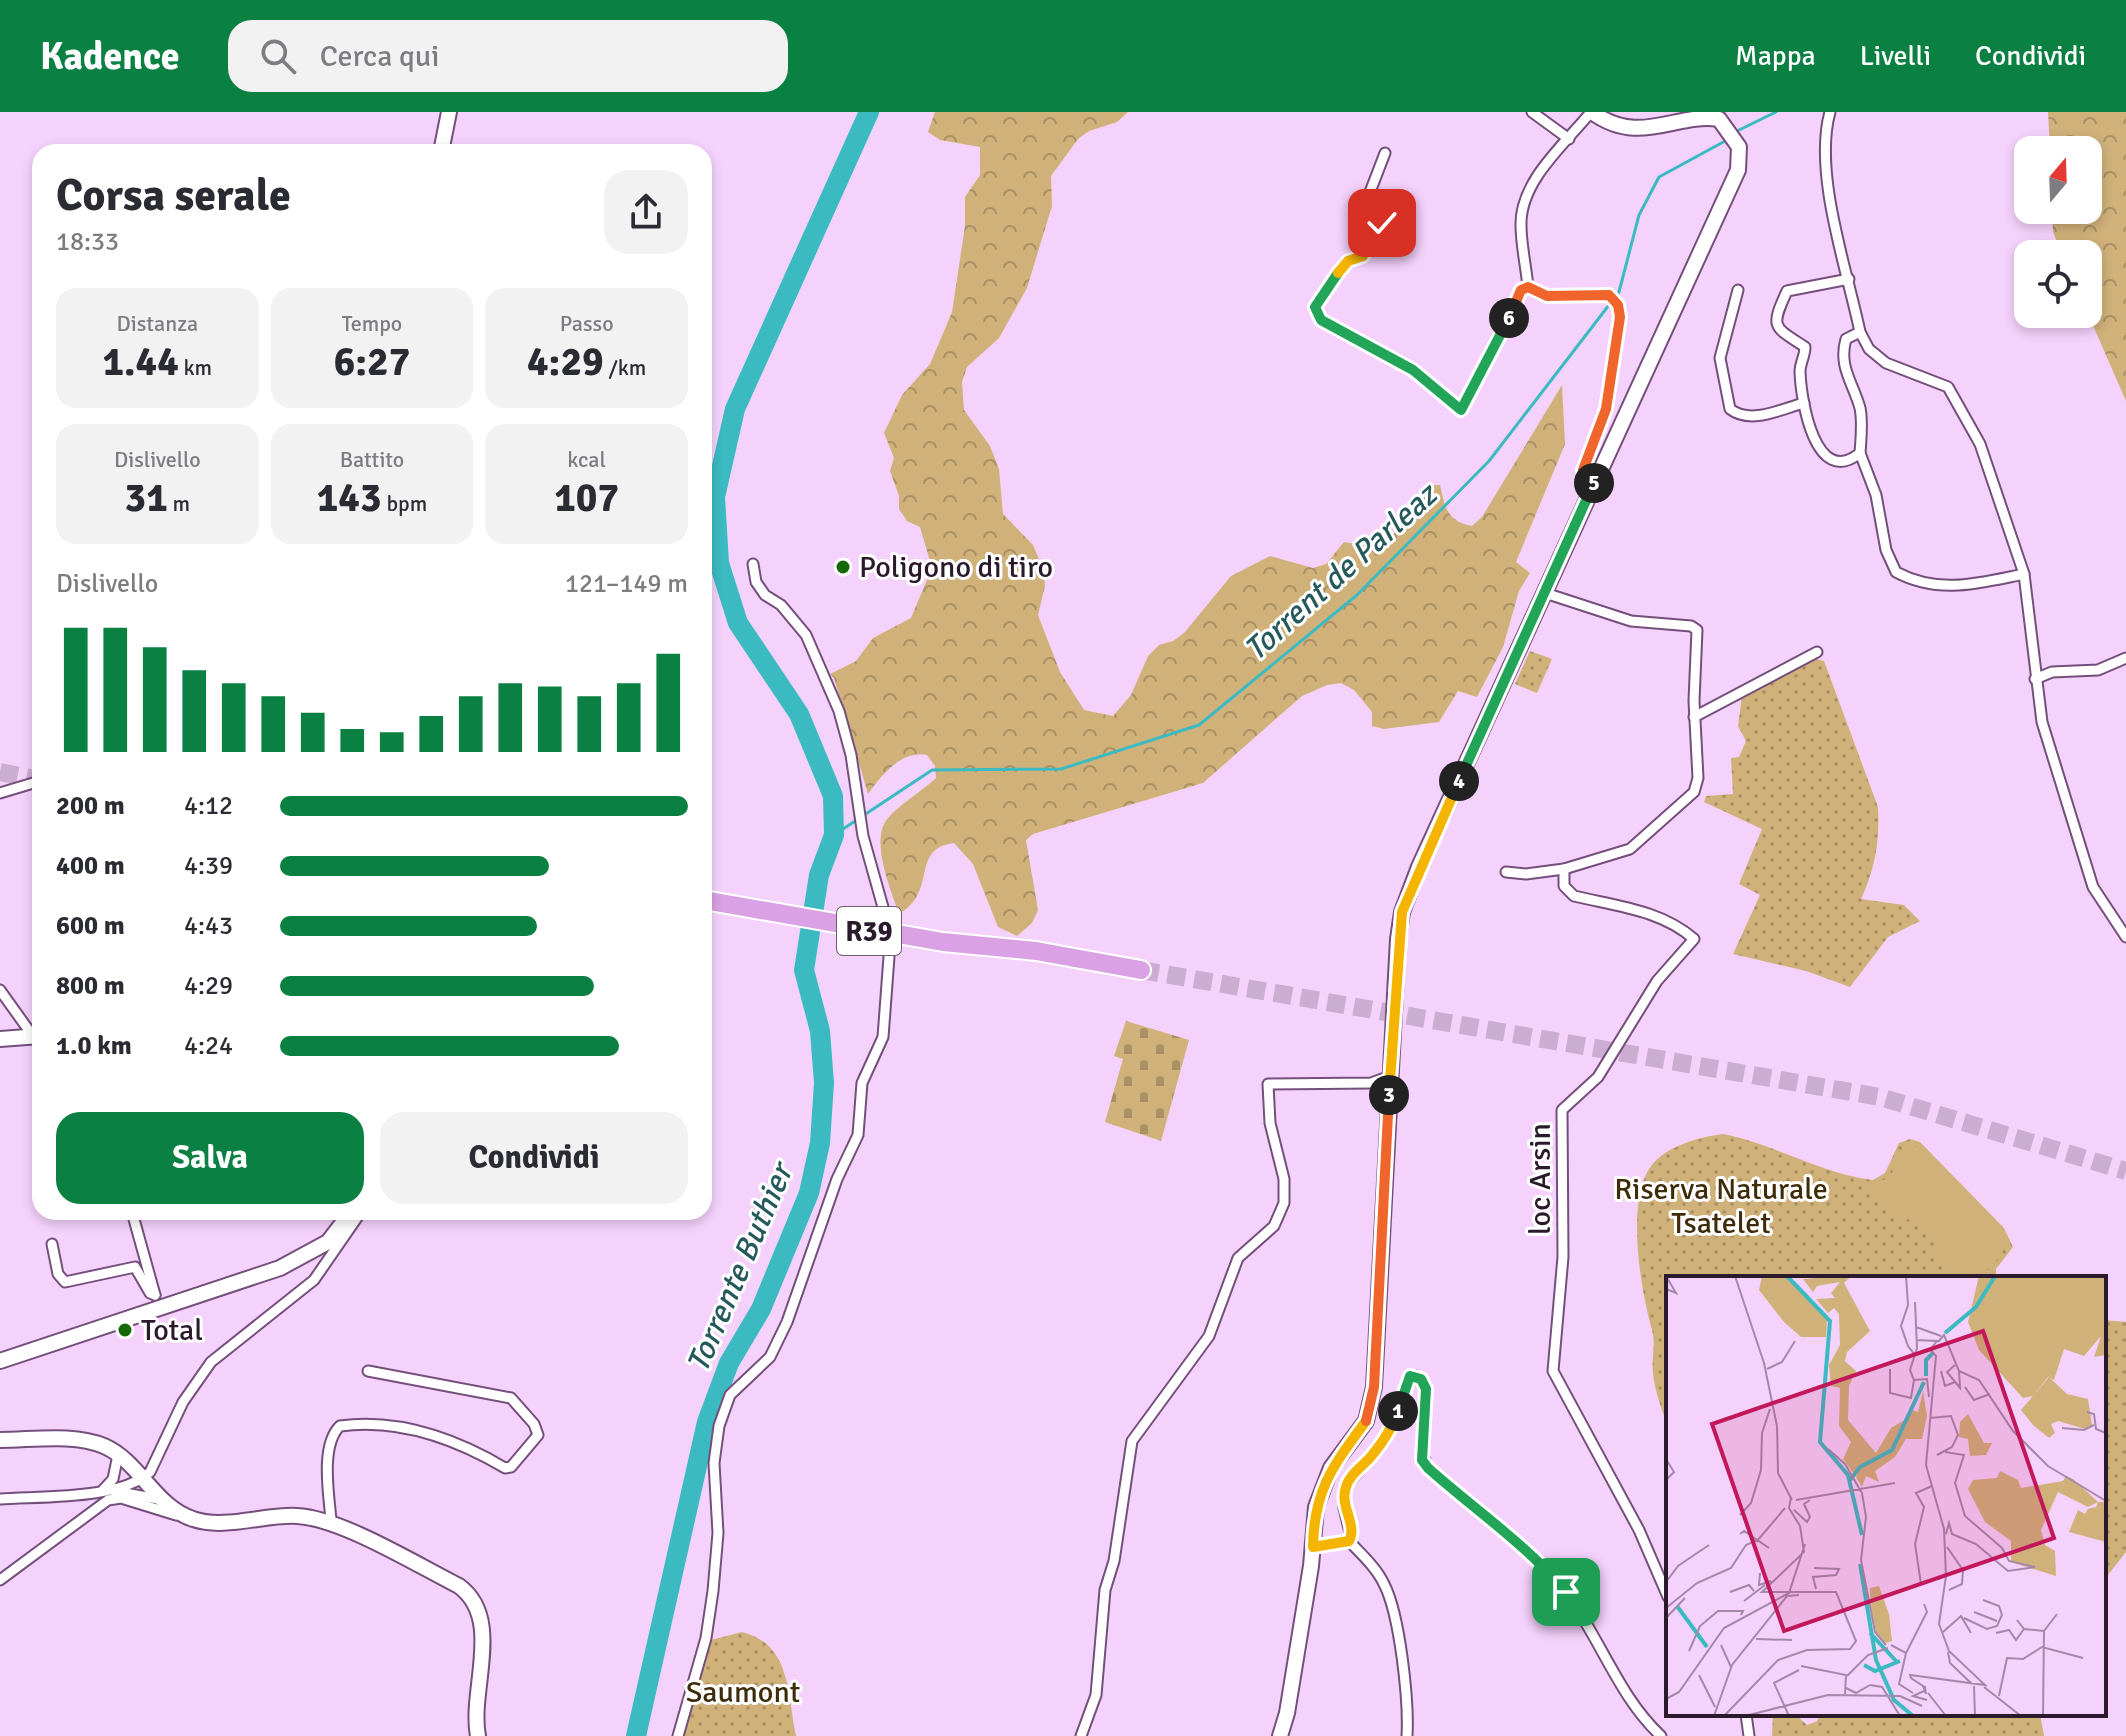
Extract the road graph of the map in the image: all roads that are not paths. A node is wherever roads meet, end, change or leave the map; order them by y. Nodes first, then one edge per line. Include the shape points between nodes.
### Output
1 (449, 112) edge
2 (1532, 112) edge
3 (1592, 112) edge
4 (1830, 112) edge
5 (1710, 114) edge
6 (1569, 139) junction
7 (441, 144) edge
8 (1385, 153) dead end
9 (1849, 279) junction
10 (1528, 287) junction
11 (1738, 290) dead end
12 (1860, 332) junction
13 (1804, 403) junction
14 (1860, 453) junction
15 (1595, 480) junction
16 (753, 564) dead end
17 (2025, 579) junction
18 (1545, 593) junction
19 (1817, 652) dead end
20 (2126, 658) edge
21 (2035, 679) junction
22 (1694, 717) junction
23 (32, 783) edge
24 (0, 793) edge
25 (1564, 869) junction
26 (1506, 872) dead end
27 (712, 901) edge
28 (2126, 937) edge
29 (1141, 970) tunnel mouth
30 (0, 990) edge
31 (32, 1032) edge
32 (0, 1039) edge
33 (32, 1040) edge
34 (1390, 1076) junction
35 (134, 1220) edge
36 (346, 1220) edge
37 (355, 1220) edge
38 (52, 1244) dead end
39 (158, 1302) junction
40 (32, 1351) junction
41 (0, 1352) edge
42 (0, 1361) edge
43 (368, 1371) dead end
44 (0, 1440) edge
45 (118, 1455) junction
46 (142, 1479) junction
47 (103, 1490) junction
48 (0, 1499) edge
49 (164, 1500) junction
50 (193, 1519) junction
51 (331, 1520) junction
52 (1349, 1541) junction
53 (1313, 1547) junction
54 (0, 1580) edge
55 (1666, 1592) edge
56 (1746, 1716) edge
57 (478, 1736) edge
58 (678, 1736) edge
59 (1081, 1736) edge
60 (1280, 1736) edge
61 (1407, 1736) edge
62 (1661, 1736) edge
63 (1749, 1736) edge

1 - 7 main road
2 - 6 street
3 - 5 main road via 1625,127
3 - 6 street
4 - 9 street via 1826,165
5 - 15 main road via 1734,136 1738,170
6 - 10 street via 1536,178 1523,209
8 - 10 street via 1365,205 1383,218 1382,223 1363,256 1348,261 1315,307 1321,320 1413,370 1461,410 1521,290
9 - 12 street
9 - 13 street via 1787,291 1776,314 1781,333 1805,347 1800,370
10 - 15 street via 1547,296 1609,295 1618,305 1606,409 1583,470
11 - 13 street via 1720,358 1730,409 1759,416
12 - 14 street via 1846,339 1843,356 1846,379 1861,410
12 - 17 street via 1878,358 1938,381 1957,398 1980,444
13 - 14 street via 1820,451 1830,459 1847,461
14 - 17 street via 1896,572 1932,585 1957,587
15 - 18 main road
16 - 58 street via 760,588 806,635 839,711 863,836 886,918 889,957 883,1037 862,1083 858,1135 837,1179 787,1322 770,1357 730,1395 719,1426 713,1591 706,1638
17 - 21 street
18 - 22 street via 1631,621 1697,630
18 - 34 main road via 1402,912
19 - 22 street
20 - 21 street via 2098,670 2052,672
21 - 28 street via 2042,722 2093,887
22 - 25 street via 1698,778 1688,800 1630,849
23 - 24 street
25 - 26 street
25 - 55 street, loc Arsin via 1564,886 1574,896 1660,917 1694,939 1657,981 1598,1077 1562,1110 1563,1257 1553,1371 1639,1530
27 - 29 highway, R39, bridge via 912,938 1036,951
30 - 31 street
32 - 33 main road
34 - 53 main road via 1374,1387 1366,1421 1323,1482
34 - 59 street via 1371,1083 1268,1084 1284,1203 1274,1226 1238,1258 1209,1336 1132,1441 1105,1590 1096,1695
35 - 39 street
36 - 39 main road via 314,1252 280,1268
37 - 46 street via 314,1280 211,1362
38 - 39 street via 58,1274 65,1282 135,1267
39 - 40 main road
40 - 41 street
40 - 42 main road
43 - 51 street via 511,1398 538,1435 505,1468 452,1439 409,1429 340,1426 330,1458
44 - 45 main road via 92,1442
45 - 46 main road
45 - 47 street via 113,1479
46 - 47 street
46 - 49 main road
47 - 48 street
47 - 49 street
49 - 50 main road
50 - 51 main road
50 - 54 street via 121,1498 108,1500
51 - 57 main road via 459,1586 474,1602 481,1627
52 - 53 street
52 - 61 street via 1389,1594
52 - 62 street via 1345,1487 1374,1453 1397,1416 1408,1380 1416,1376 1426,1389 1422,1453 1428,1468 1542,1563 1584,1617 1642,1719
53 - 60 main road
56 - 63 street

